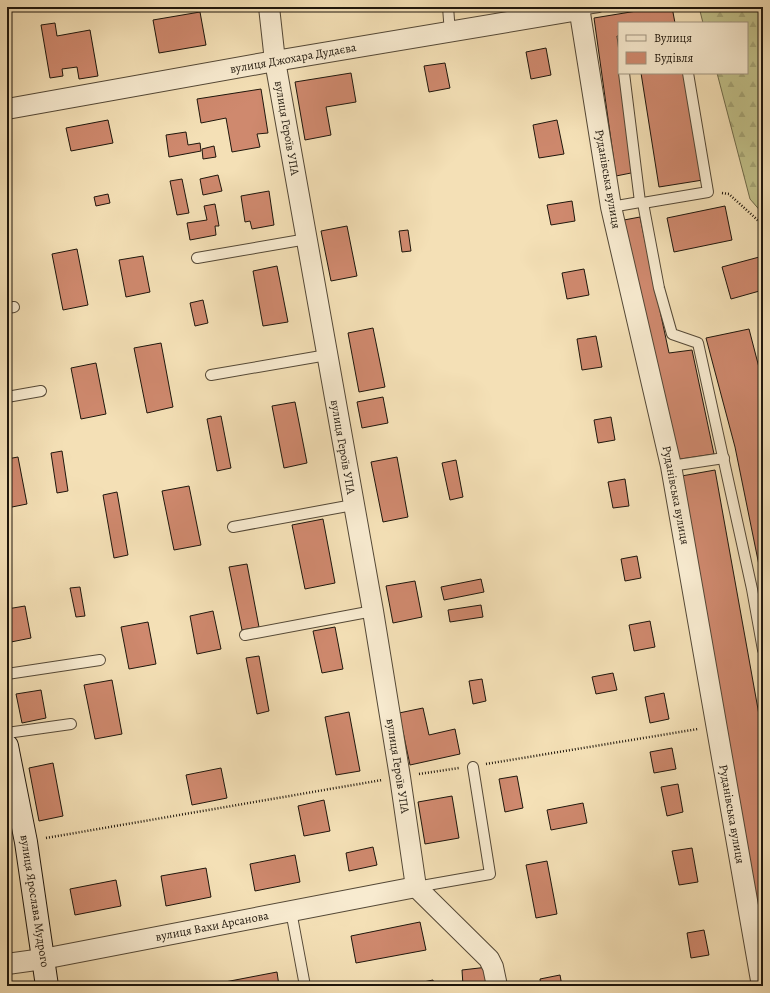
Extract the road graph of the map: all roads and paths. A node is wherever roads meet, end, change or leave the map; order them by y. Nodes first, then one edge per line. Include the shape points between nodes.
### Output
1 (269, 7) edge
2 (448, 7) edge
3 (600, 7) edge
4 (579, 9) edge
5 (450, 33) junction
6 (275, 61) junction
7 (624, 74) edge
8 (688, 74) edge
9 (7, 109) edge
10 (708, 192) junction
11 (642, 203) junction
12 (611, 207) junction
13 (763, 225) edge
14 (307, 239) junction
15 (197, 258) dead end
16 (327, 355) junction
17 (210, 375) dead end
18 (41, 391) dead end
19 (7, 397) edge
20 (724, 458) junction
21 (671, 466) junction
22 (353, 505) junction
23 (233, 527) dead end
24 (372, 611) junction
25 (245, 635) dead end
26 (763, 650) edge
27 (100, 660) dead end
28 (7, 674) edge
29 (71, 724) dead end
30 (717, 726) junction
31 (7, 733) edge
32 (7, 746) edge
33 (473, 766) junction
34 (400, 777) junction
35 (26, 842) junction
36 (416, 887) junction
37 (291, 911) junction
38 (43, 959) junction
39 (7, 964) edge
40 (48, 986) edge
41 (305, 986) edge
42 (497, 986) edge
43 (762, 986) edge

1 - 6 street, вулиця Героїв УПА
2 - 5 lane
3 - 4 lane
4 - 5 street, вулиця Джохара Дудаєва
4 - 12 street, Руданівська вулиця
5 - 6 street, вулиця Джохара Дудаєва
6 - 9 street, вулиця Джохара Дудаєва
6 - 14 street, вулиця Героїв УПА
7 - 11 lane
8 - 10 lane
10 - 11 lane
10 - 13 path via 729,194
11 - 12 lane
11 - 20 lane via 659,288 672,334 698,343
12 - 21 street, Руданівська вулиця
14 - 15 lane
14 - 16 street, вулиця Героїв УПА
16 - 17 lane
16 - 22 street, вулиця Героїв УПА
18 - 19 lane
20 - 21 lane
20 - 26 lane
21 - 30 street, Руданівська вулиця
22 - 23 lane
22 - 24 street, вулиця Героїв УПА
24 - 25 lane
24 - 34 street, вулиця Героїв УПА
27 - 28 lane
29 - 31 lane
30 - 33 path
30 - 43 street, Руданівська вулиця
32 - 35 street, вулиця Ярослава Мудрого
33 - 34 path
33 - 36 lane via 490,874
34 - 35 path
34 - 36 street, вулиця Героїв УПА
35 - 38 street, вулиця Ярослава Мудрого
36 - 37 street, вулиця Вахи Арсанова
36 - 42 street via 489,959
37 - 38 street, вулиця Вахи Арсанова
37 - 41 lane
38 - 39 street, вулиця Вахи Арсанова
38 - 40 street, вулиця Ярослава Мудрого

